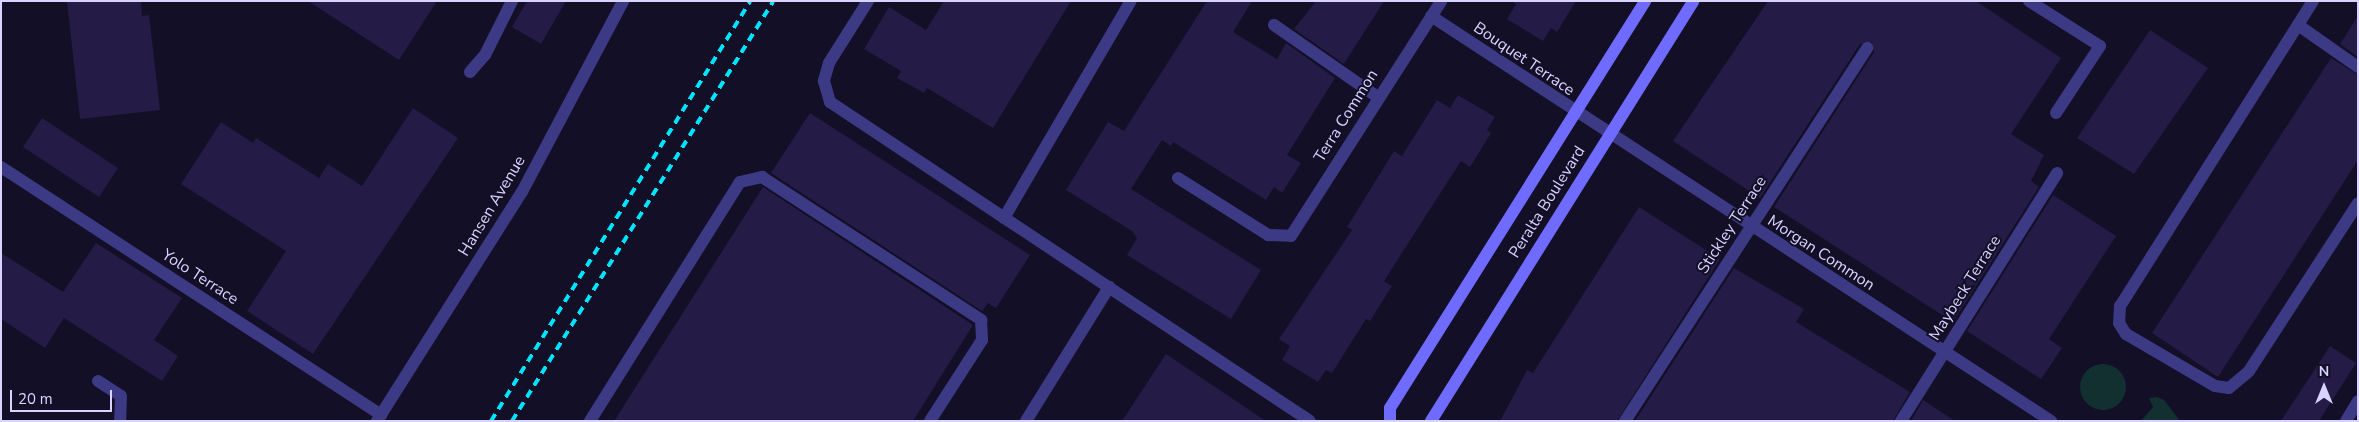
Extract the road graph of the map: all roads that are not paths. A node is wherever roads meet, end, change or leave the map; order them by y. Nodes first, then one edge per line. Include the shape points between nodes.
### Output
1 (512, 1) edge
2 (623, 1) edge
3 (868, 1) edge
4 (1131, 1) edge
5 (1441, 1) edge
6 (1645, 1) edge
7 (1694, 1) edge
8 (2029, 1) edge
9 (2313, 1) edge
10 (1431, 16) junction
11 (1274, 25) dead end
12 (2298, 25) junction
13 (1868, 48) dead end
14 (2358, 67) edge
15 (470, 72) dead end
16 (1376, 96) junction
17 (1575, 112) junction
18 (2056, 113) dead end
19 (1609, 134) junction
20 (1, 167) edge
21 (2057, 173) dead end
22 (1178, 178) dead end
23 (2358, 203) edge
24 (1004, 218) junction
25 (1750, 227) junction
26 (1108, 287) junction
27 (1945, 352) junction
28 (98, 381) dead end
29 (2358, 401) edge
30 (379, 418) edge
31 (120, 421) edge
32 (590, 421) edge
33 (930, 421) edge
34 (1026, 421) edge
35 (1310, 421) edge
36 (1390, 421) edge
37 (1431, 421) edge
38 (1625, 421) edge
39 (1901, 421) edge
40 (2050, 421) edge
41 (2346, 421) edge

1 - 15 street
2 - 30 street, Hansen Avenue via 522,192
3 - 24 street via 829,63 824,82 830,102
4 - 24 street
5 - 10 street, Terra Common
6 - 17 street, Peralta Boulevard
7 - 19 street, Peralta Boulevard
8 - 18 street via 2100,46
9 - 12 street
10 - 16 street, Terra Common
10 - 17 street, Bouquet Terrace
11 - 16 street
12 - 14 street
12 - 23 street via 2120,306 2119,323 2126,334 2215,386 2229,388 2249,371
13 - 25 street, Stickley Terrace
16 - 22 street, Terra Common via 1292,236 1268,235
17 - 19 street, Morgan Common
17 - 36 street, Peralta Boulevard via 1390,408
19 - 25 street, Morgan Common
19 - 37 street, Peralta Boulevard
20 - 30 street, Yolo Terrace
21 - 27 street, Maybeck Terrace
24 - 26 street
25 - 27 street, Morgan Common
25 - 38 street, Stickley Terrace
26 - 34 street
26 - 35 street
27 - 39 street, Maybeck Terrace
27 - 40 street, Morgan Common
28 - 31 street via 121,396
29 - 41 street
32 - 33 street via 740,182 762,177 981,320 982,340

